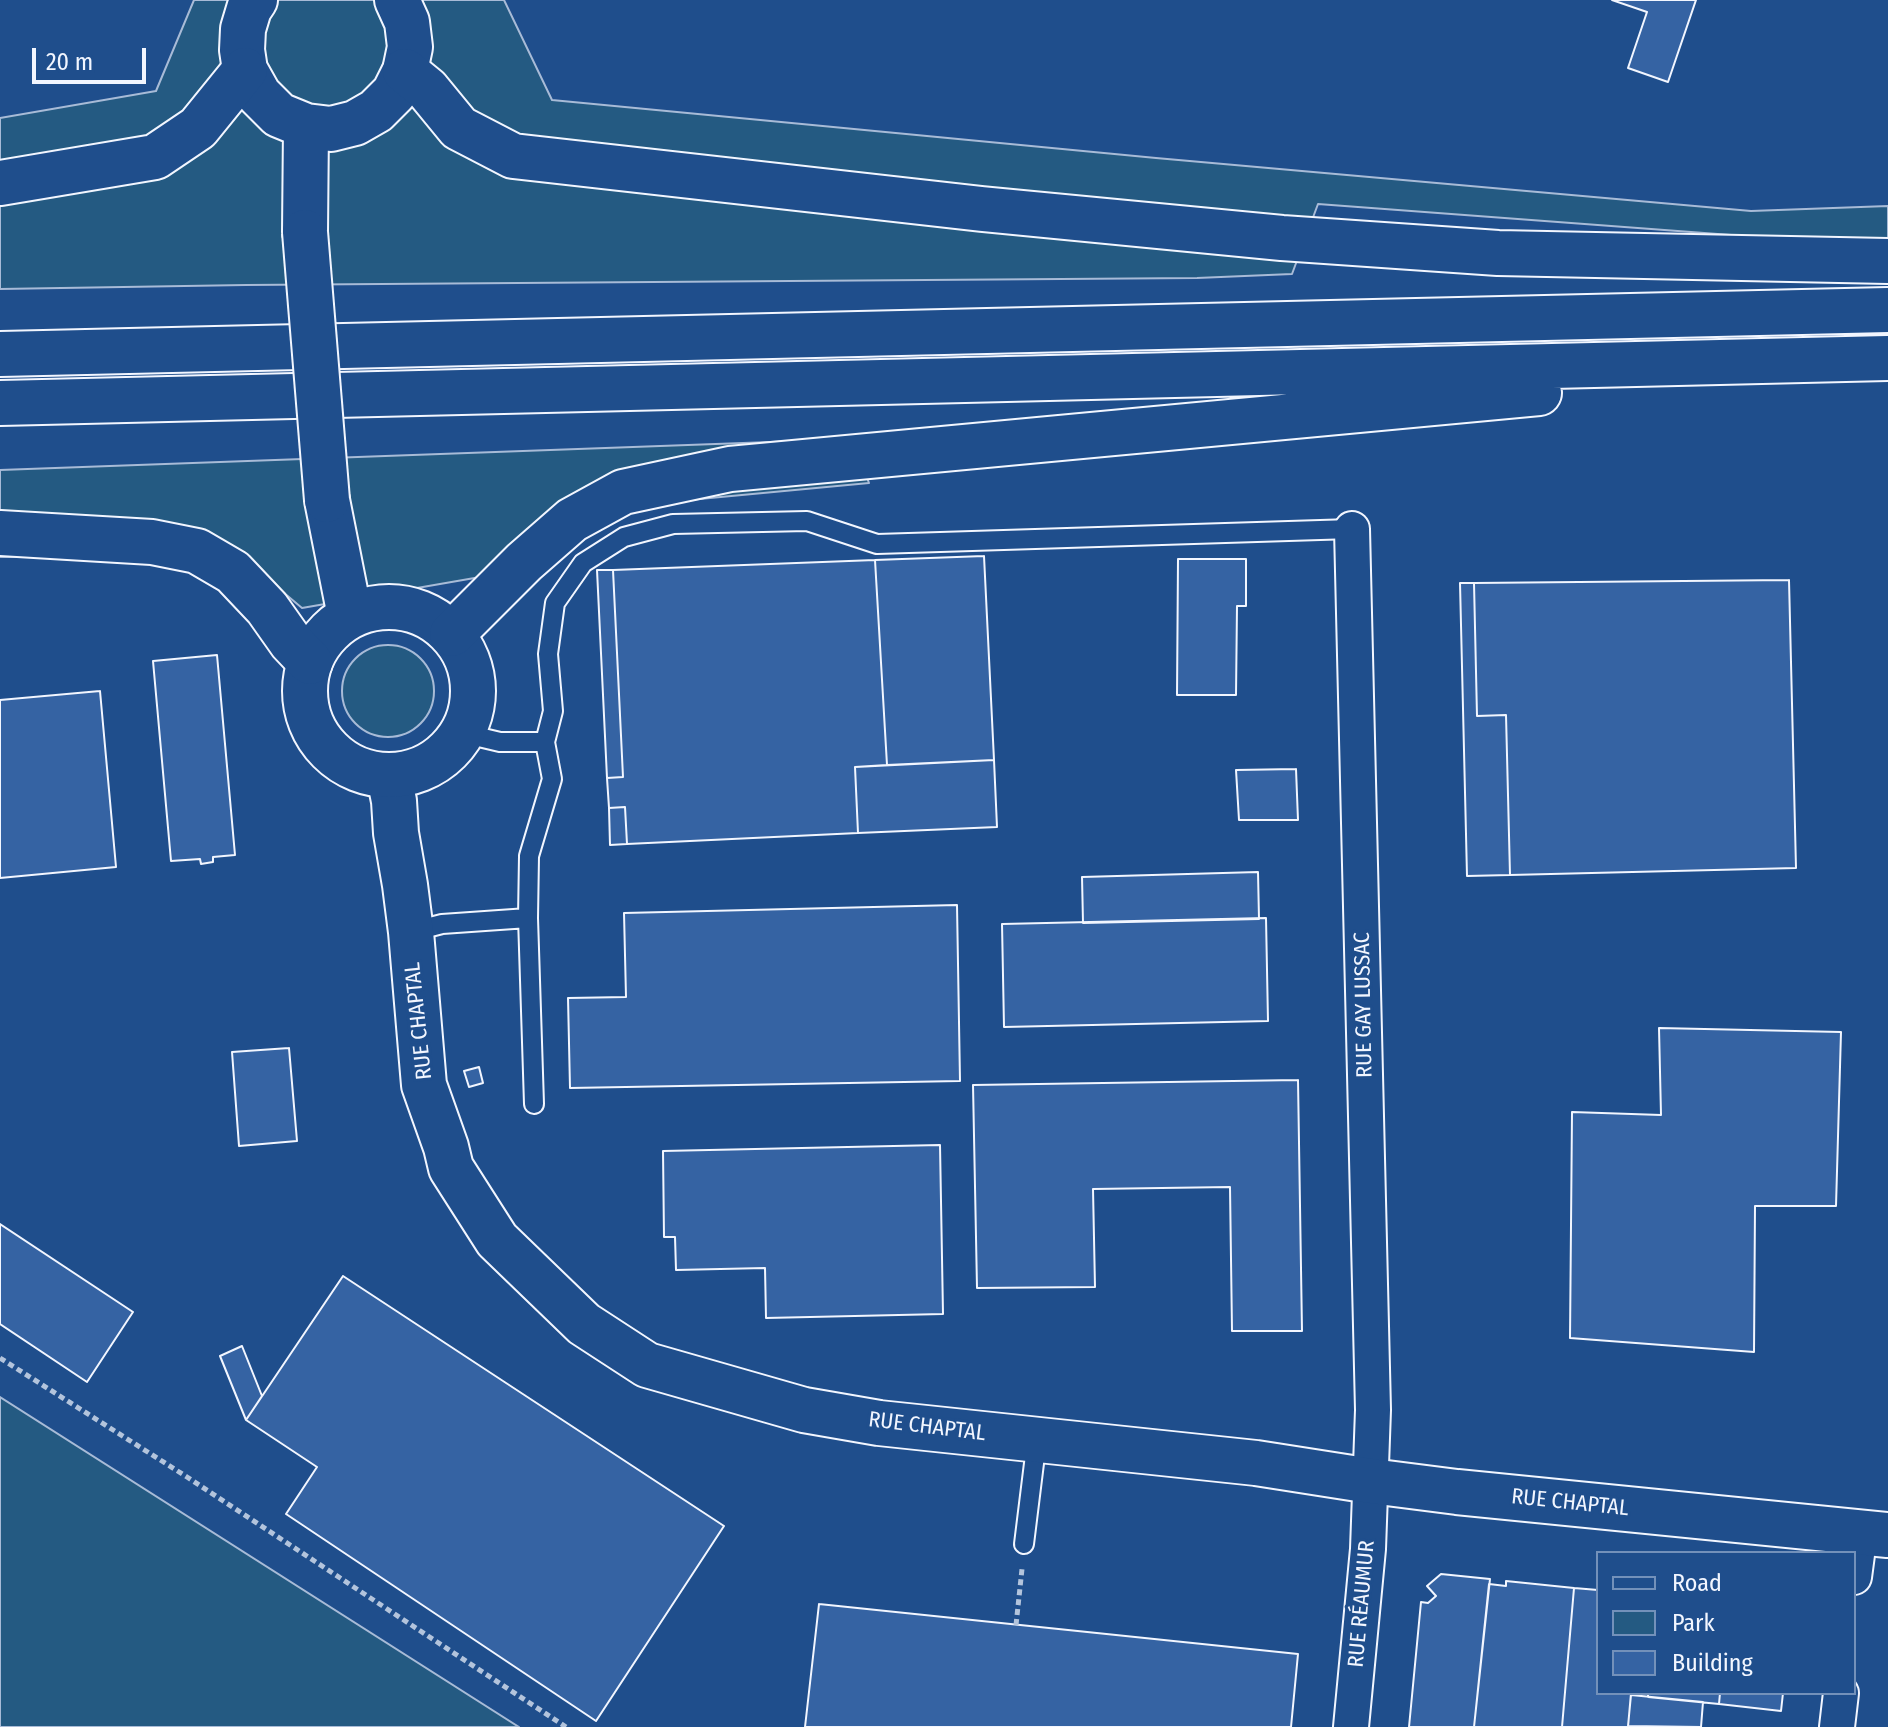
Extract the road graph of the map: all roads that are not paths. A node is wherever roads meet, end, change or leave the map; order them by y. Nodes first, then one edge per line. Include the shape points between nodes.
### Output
1 (255, 0) edge
2 (397, 0) edge
3 (245, 70) junction
4 (405, 71) junction
5 (306, 126) junction
6 (0, 183) edge
7 (1888, 261) edge
8 (1888, 310) edge
9 (0, 354) edge
10 (1888, 360) edge
11 (0, 403) edge
12 (1352, 529) joint
13 (0, 533) edge
14 (350, 616) junction
15 (452, 634) junction
16 (310, 662) junction
17 (462, 733) junction
18 (545, 742) junction
19 (389, 776) junction
20 (528, 918) junction
21 (411, 932) junction
22 (534, 1104) dead end
23 (1037, 1439) junction
24 (1371, 1481) junction
25 (1874, 1533) edge
26 (1024, 1544) road end
27 (1856, 1573) edge
28 (1841, 1695) edge
29 (1351, 1727) edge
30 (1837, 1727) edge

1 - 3 main road via 243,29
2 - 4 main road via 410,47
3 - 5 main road via 279,115
3 - 6 main road via 198,128 155,157
4 - 5 main road via 394,93 366,117 331,129
4 - 7 main road via 459,128 513,156 1282,238 1498,253
5 - 14 main road, bridge via 305,232 327,500
8 - 9 main road
10 - 11 main road
10 - 15 main road via 730,469 623,492 572,520
12 - 18 lane via 877,544 807,521 661,527 624,537 583,563 555,603 548,654 553,711
12 - 24 street, RUE GAY LUSSAC
13 - 16 main road via 152,542 197,551 233,572
14 - 15 main road via 370,609 414,610
14 - 16 main road via 319,643
15 - 17 main road via 466,656 473,682
16 - 19 main road via 304,688 319,739 338,759
17 - 18 lane via 500,742
17 - 19 main road via 431,764
18 - 20 lane via 552,779 529,856
19 - 21 main road, RUE CHAPTAL
20 - 21 lane via 442,924
20 - 22 lane
21 - 23 main road, RUE CHAPTAL via 424,1085 451,1168 497,1240 584,1324 647,1365 804,1410
23 - 24 main road, RUE CHAPTAL
23 - 26 lane
24 - 25 main road, RUE CHAPTAL
24 - 29 street, RUE RÉAUMUR
25 - 27 street
28 - 30 street

